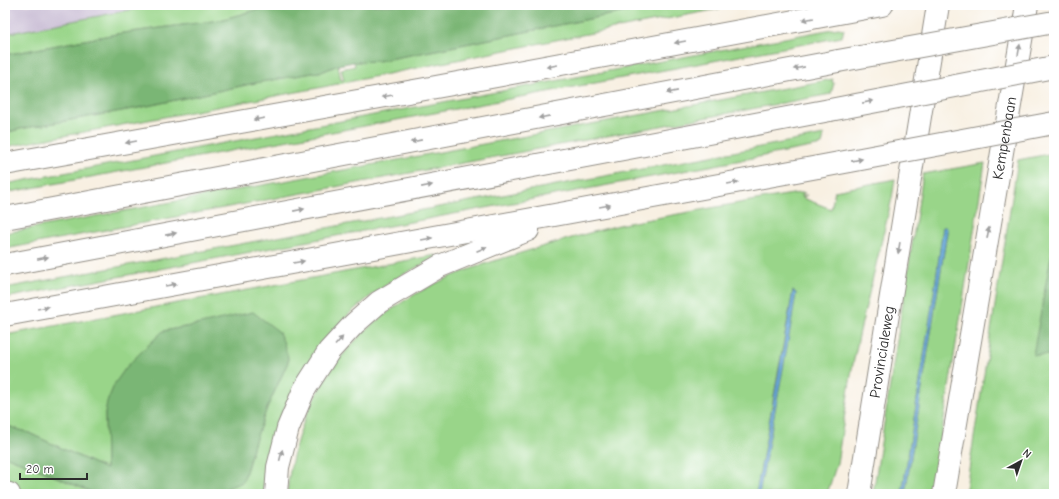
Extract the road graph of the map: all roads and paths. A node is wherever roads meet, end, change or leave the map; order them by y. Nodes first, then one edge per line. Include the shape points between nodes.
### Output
1 (882, 5) edge
2 (938, 5) edge
3 (1027, 5) edge
4 (1054, 22) edge
5 (1054, 67) edge
6 (1054, 123) edge
7 (5, 164) edge
8 (567, 213) junction
9 (5, 218) edge
10 (5, 265) edge
11 (5, 315) edge
12 (5, 492) edge
13 (8, 494) edge
14 (276, 494) edge
15 (859, 494) edge
16 (944, 494) edge

1 -> 7 highway
2 -> 15 highway, Provincialeweg
16 -> 3 highway, Kempenbaan
4 -> 9 highway, bridge
10 -> 5 highway, bridge
8 -> 6 highway, bridge
11 -> 8 highway
14 -> 8 highway via 278,467 288,428 304,390 329,351 354,324 379,302 440,266
12 - 13 highway

